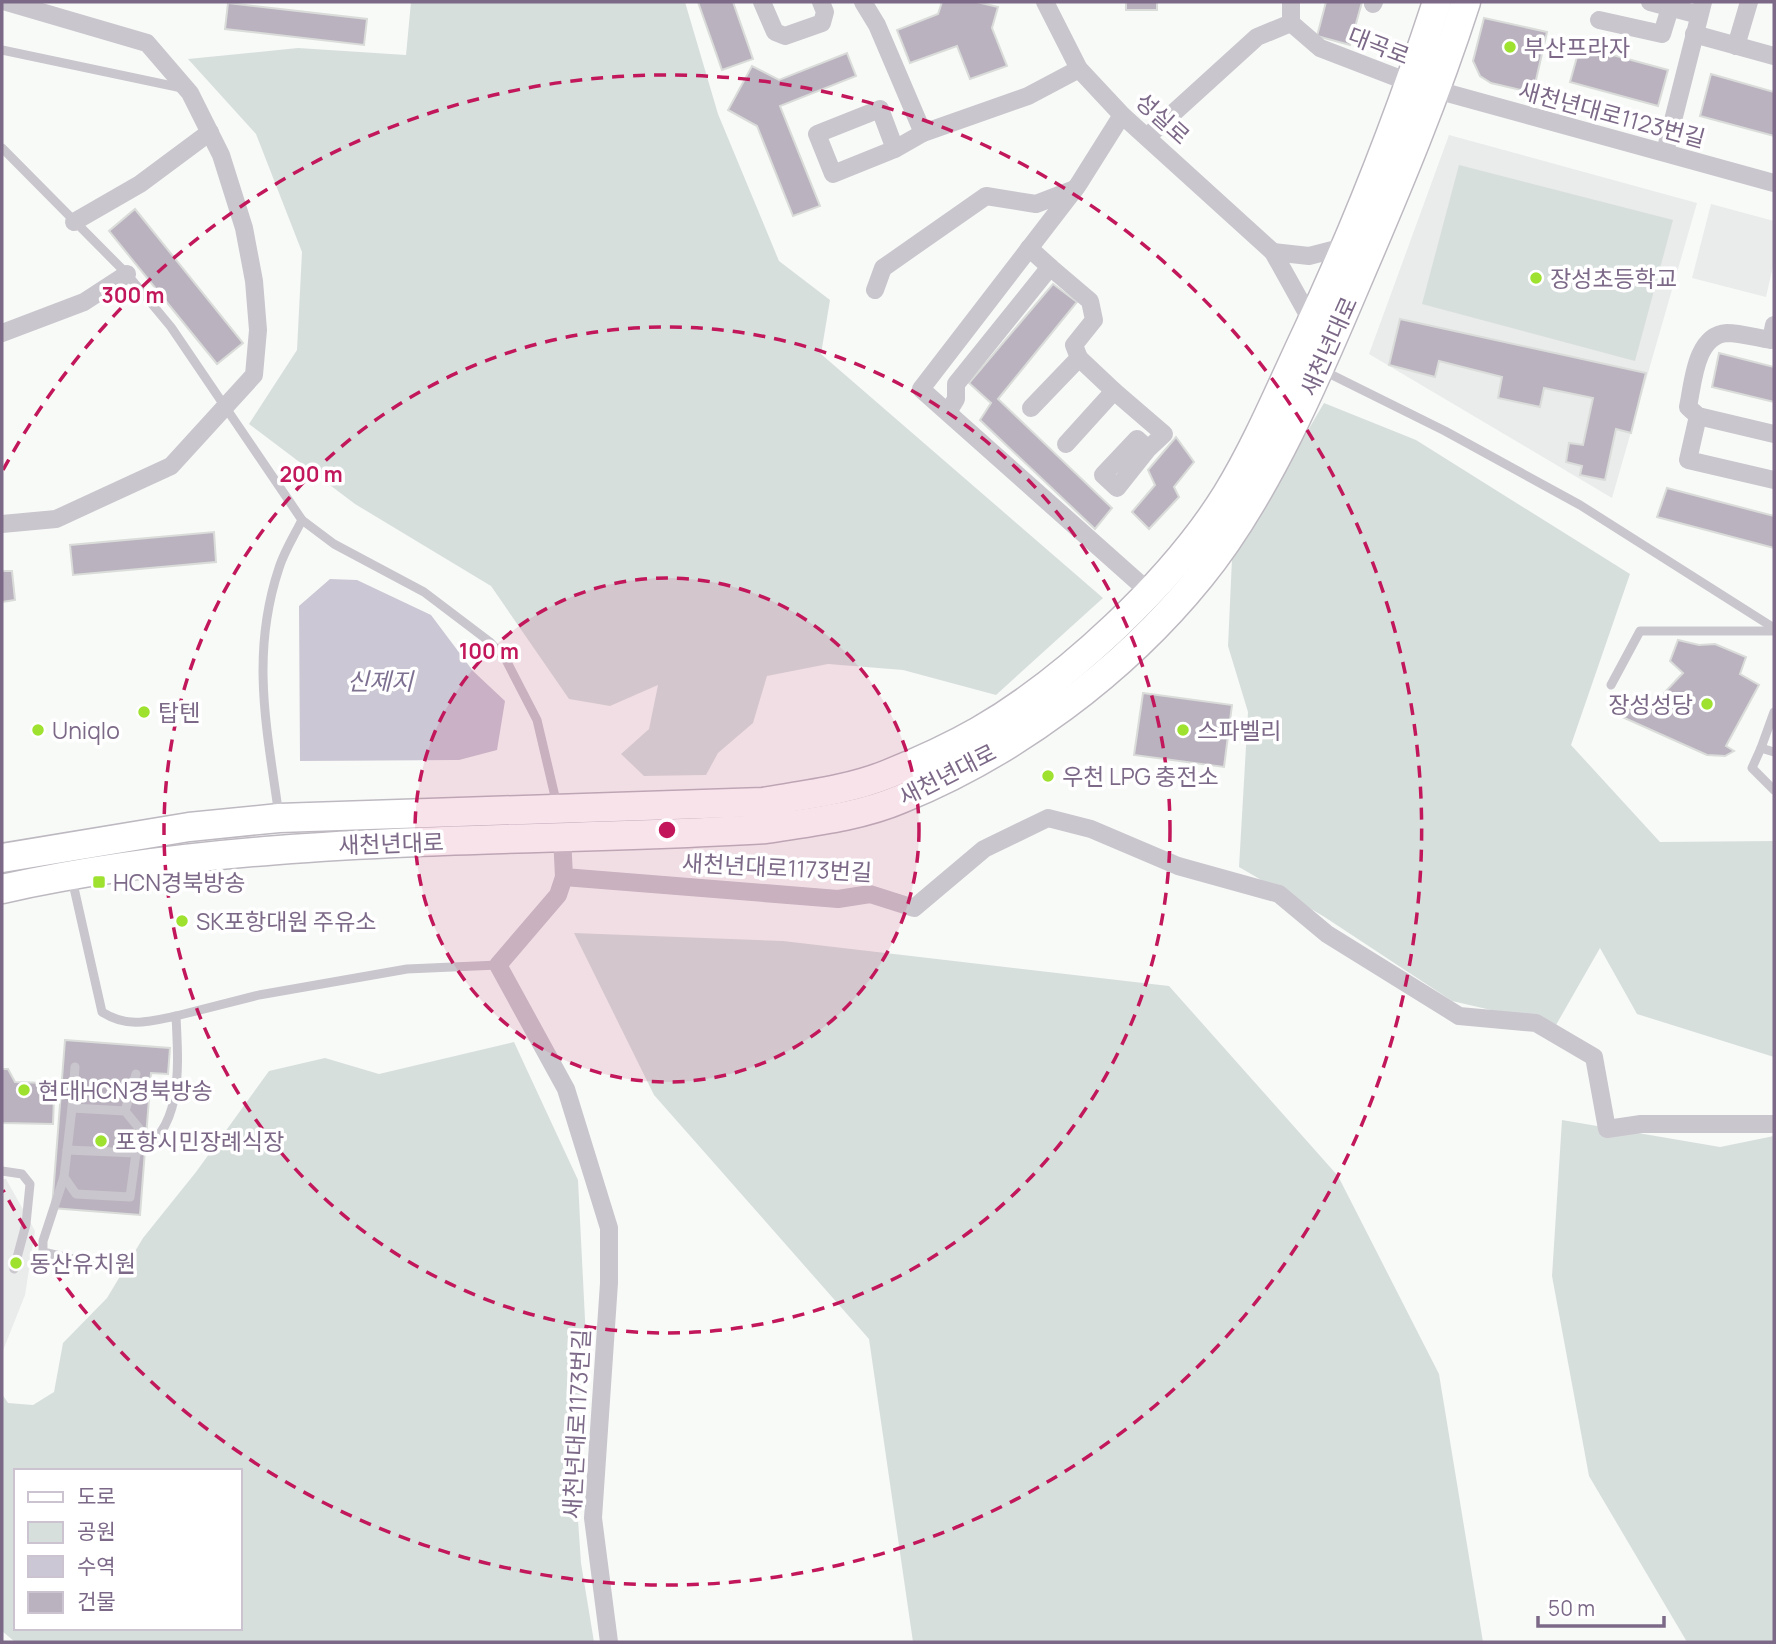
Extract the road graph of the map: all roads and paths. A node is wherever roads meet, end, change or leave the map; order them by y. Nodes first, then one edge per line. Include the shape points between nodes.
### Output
1 (7, 2) edge
2 (821, 2) edge
3 (863, 2) edge
4 (1045, 2) edge
5 (1291, 2) edge
6 (1437, 2) edge
7 (1466, 2) edge
8 (1650, 2) edge
9 (1749, 2) edge
10 (767, 3) edge
11 (1670, 8) junction
12 (1701, 8) edge
13 (1599, 20) dead end
14 (1291, 23) junction
15 (1695, 34) junction
16 (1736, 46) junction
17 (2, 50) edge
18 (1774, 56) edge
19 (1079, 69) junction
20 (1424, 88) junction
21 (187, 89) junction
22 (1122, 115) junction
23 (209, 132) junction
24 (923, 133) junction
25 (1148, 136) junction
26 (2, 149) edge
27 (895, 149) junction
28 (1665, 152) junction
29 (1774, 183) edge
30 (1075, 189) junction
31 (74, 222) junction
32 (1029, 248) junction
33 (1358, 250) junction
34 (1273, 252) junction
35 (1050, 267) junction
36 (127, 274) junction
37 (875, 290) dead end
38 (1312, 322) junction
39 (2, 333) edge
40 (1773, 335) edge
41 (1079, 358) junction
42 (1320, 369) junction
43 (1114, 391) junction
44 (226, 403) junction
45 (1031, 408) dead end
46 (948, 412) junction
47 (1698, 416) junction
48 (1774, 434) edge
49 (1066, 444) dead end
50 (1148, 449) dead end
51 (1774, 480) edge
52 (302, 520) junction
53 (2, 524) edge
54 (1148, 591) junction
55 (1774, 629) edge
56 (1611, 685) dead end
57 (1774, 712) edge
58 (1761, 748) junction
59 (1774, 752) edge
60 (1774, 790) edge
61 (649, 806) junction
62 (436, 812) junction
63 (279, 818) junction
64 (560, 822) junction
65 (650, 835) junction
66 (438, 841) junction
67 (2, 858) edge
68 (71, 874) junction
69 (565, 877) junction
70 (2, 889) edge
71 (498, 965) junction
72 (176, 1016) junction
73 (75, 1067) dead end
74 (136, 1074) dead end
75 (72, 1108) junction
76 (125, 1111) junction
77 (1774, 1125) edge
78 (67, 1150) junction
79 (143, 1150) junction
80 (2, 1171) edge
81 (64, 1177) junction
82 (90, 1263) dead end
83 (14, 1269) dead end
84 (609, 1642) edge

1 - 21 street via 146,43
2 - 10 street via 825,12 822,23 785,36 775,32
3 - 24 street
4 - 19 street, 성실로
5 - 14 street
6 - 20 main road, 새천년대로
7 - 20 main road, 새천년대로
8 - 11 street
9 - 16 street
11 - 12 street
11 - 13 street via 1662,34
12 - 15 street
14 - 20 street, 대곡로 via 1320,48
14 - 25 street via 1257,37
15 - 16 street
15 - 28 street
16 - 18 street
17 - 21 lane
19 - 22 street, 성실로
19 - 24 street via 1028,96
20 - 28 street, 새천년대로1123번길
20 - 33 main road, 새천년대로
21 - 23 street
22 - 25 street, 성실로
22 - 30 street
23 - 31 street via 140,184
23 - 44 street via 244,228 258,330 254,375
24 - 27 street
25 - 34 street, 성실로
26 - 31 lane
27 - 27 street via 833,174 817,134 880,109
28 - 29 street, 새천년대로1123번길
30 - 32 street
30 - 37 street via 1036,204 986,196 883,268
31 - 36 lane
32 - 35 street
32 - 46 street via 921,389
33 - 34 street via 1308,256
33 - 38 main road, 새천년대로
33 - 42 main road, 새천년대로
34 - 38 street, 성실로
35 - 41 street via 1090,301 1094,320 1074,345
35 - 46 street via 956,384 956,399
36 - 39 street via 84,302
36 - 44 lane
38 - 54 main road, 새천년대로 via 1227,494 1177,561
40 - 47 street via 1724,333 1707,342 1698,360 1688,407
41 - 43 street
41 - 45 street
42 - 55 lane via 1580,505
42 - 65 main road, 새천년대로 via 1251,502 1201,576 1115,665 1050,715 977,762 899,800 838,817 766,829
43 - 49 street
43 - 50 street via 1164,434
44 - 52 lane
44 - 53 street via 172,466 56,519
46 - 54 street
47 - 48 street
47 - 51 street via 1688,460
52 - 63 lane via 279,565 264,628 261,687
52 - 64 lane via 334,544 425,592 490,642 511,669 537,720
54 - 61 main road, 새천년대로 via 1102,638 1042,687 979,731 886,775 825,792 763,802
55 - 56 lane via 1640,631
57 - 58 lane
58 - 59 lane
58 - 60 lane via 1752,768
61 - 64 main road, 새천년대로
61 - 65 main road
62 - 63 main road, 새천년대로
62 - 64 main road, 새천년대로
62 - 66 main road
63 - 67 main road, 새천년대로 via 189,827
64 - 65 main road, 새천년대로
64 - 66 main road, 새천년대로
64 - 69 street
66 - 68 main road, 새천년대로 via 204,856
68 - 70 main road, 새천년대로
68 - 72 lane via 102,1012 118,1022 140,1024
69 - 71 street via 558,895
69 - 77 street, 새천년대로1173번길 via 838,900 870,894 914,908 984,849 1048,818 1091,829 1178,866 1279,894 1327,934 1459,1016 1536,1023 1594,1058 1606,1129 1641,1124
71 - 72 lane via 407,969 259,995
71 - 84 street, 새천년대로1173번길 via 566,1089 609,1228 593,1518
72 - 79 lane via 177,1085 171,1114
73 - 75 lane
74 - 76 lane
75 - 76 lane
75 - 78 lane
76 - 79 lane via 142,1133
78 - 79 lane
78 - 81 lane
79 - 81 lane via 130,1196 76,1194
80 - 83 lane via 22,1174 30,1184
81 - 82 lane via 43,1252

